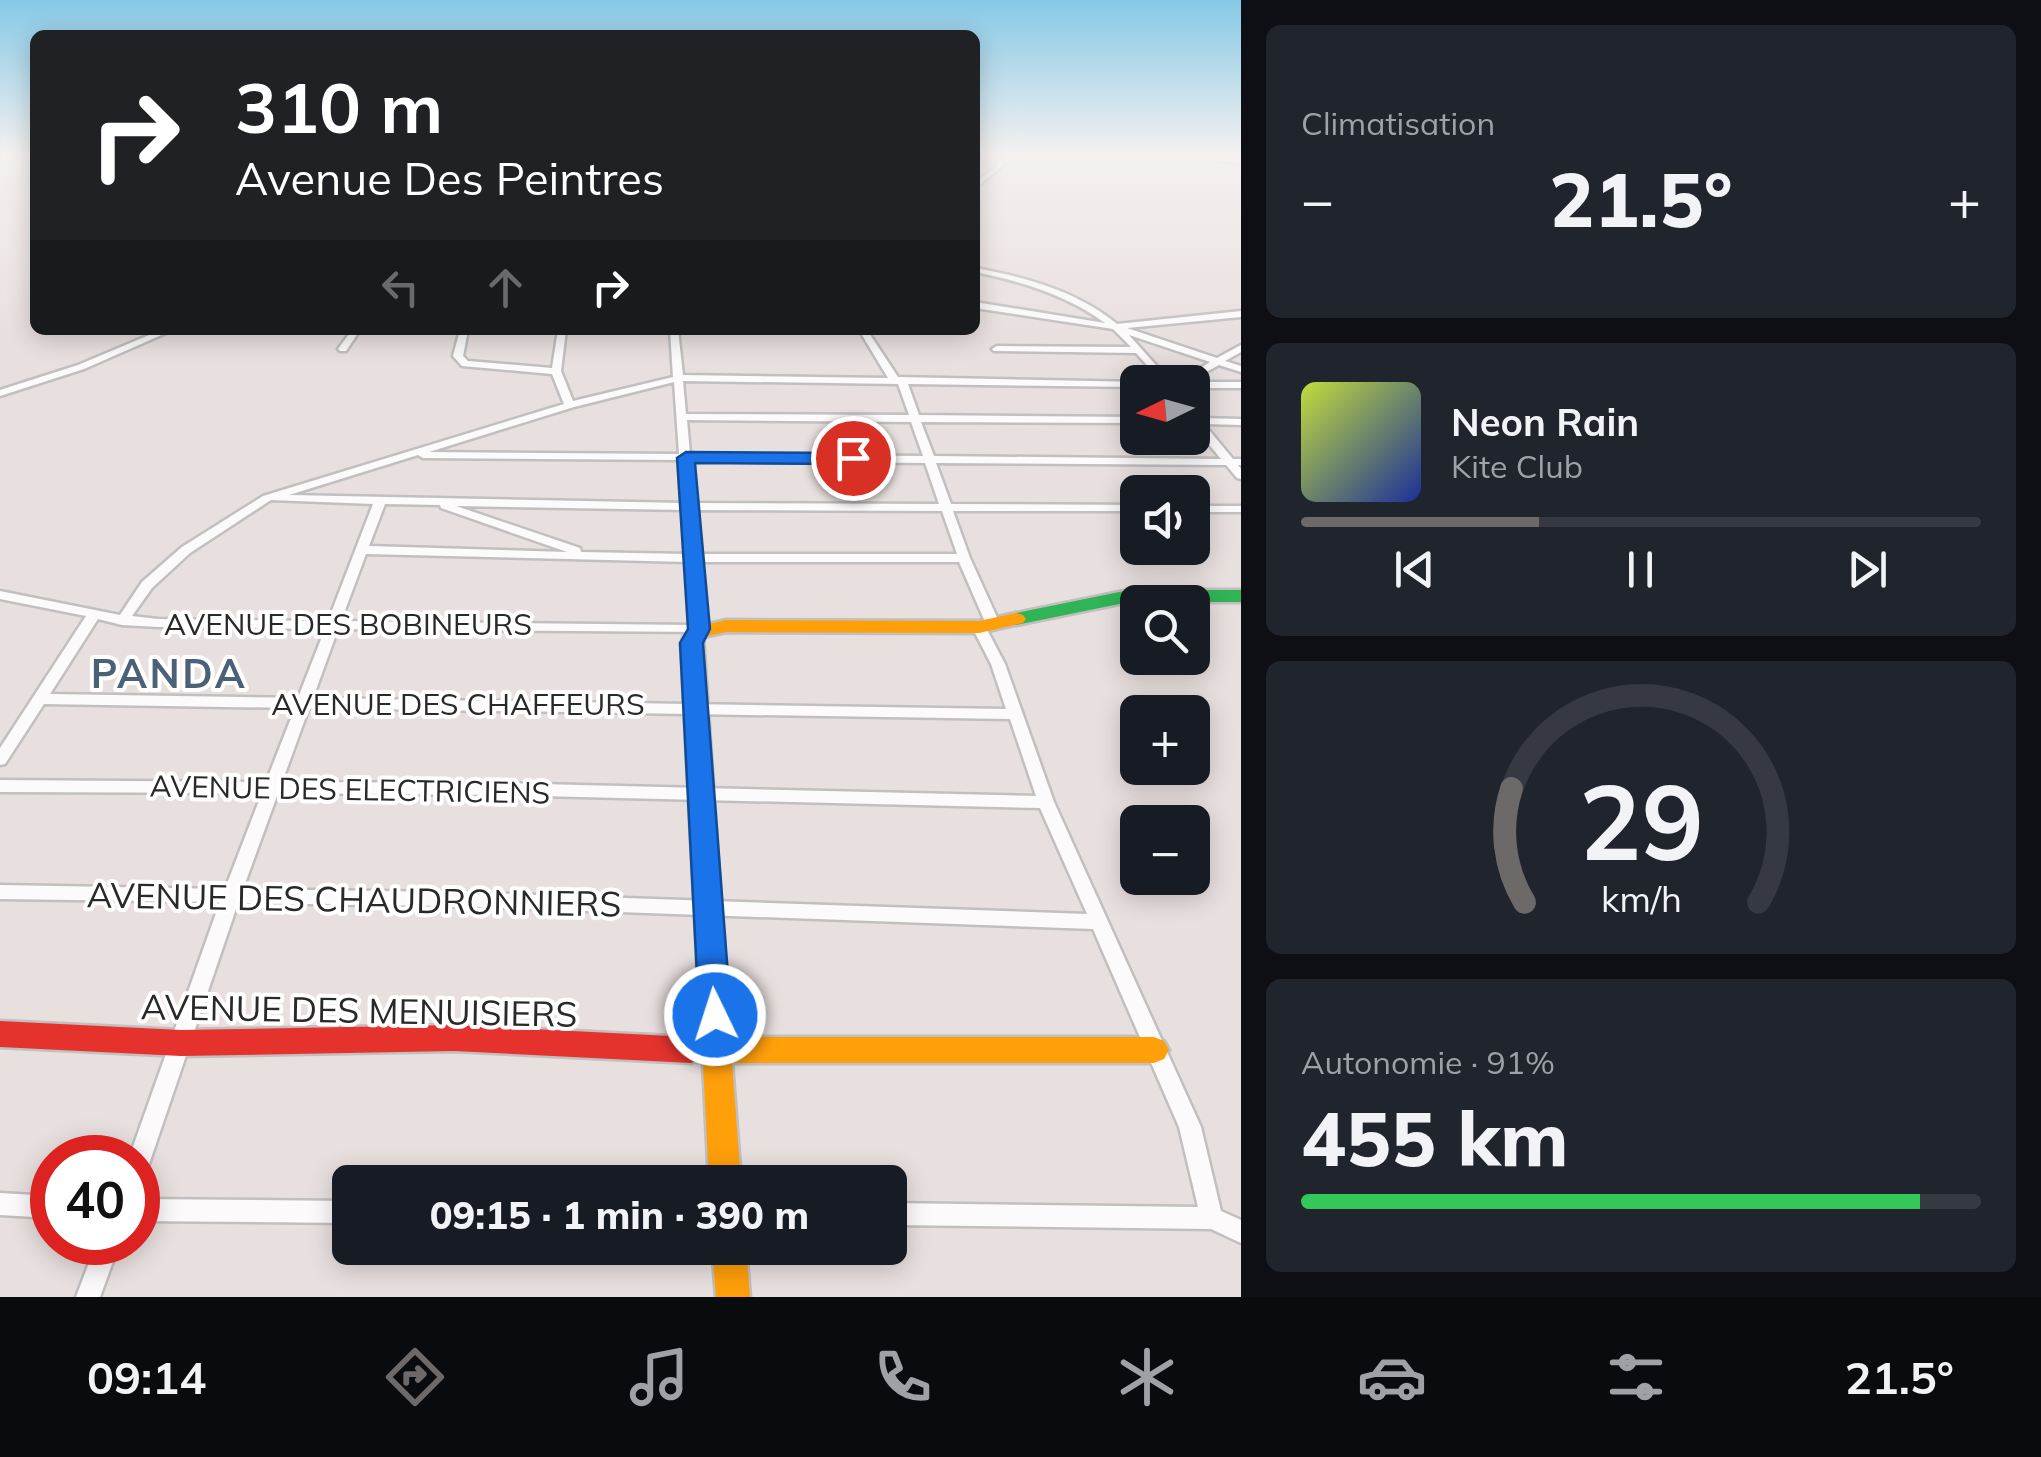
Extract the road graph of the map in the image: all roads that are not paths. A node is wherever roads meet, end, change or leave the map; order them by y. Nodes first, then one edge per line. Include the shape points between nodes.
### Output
1 (980, 267) edge
2 (980, 306) edge
3 (1241, 314) edge
4 (1117, 328) junction
5 (156, 335) edge
6 (353, 335) edge
7 (463, 335) edge
8 (561, 335) edge
9 (675, 335) edge
10 (867, 335) edge
11 (1241, 348) edge
12 (343, 349) dead end
13 (996, 350) dead end
14 (1138, 350) junction
15 (1217, 362) junction
16 (1152, 365) edge
17 (1210, 366) edge
18 (1241, 369) edge
19 (556, 371) junction
20 (679, 378) junction
21 (898, 379) junction
22 (1120, 384) edge
23 (1210, 385) edge
24 (1241, 385) edge
25 (0, 393) edge
26 (570, 405) junction
27 (913, 416) junction
28 (682, 417) junction
29 (1120, 420) edge
30 (1210, 420) edge
31 (1241, 422) edge
32 (1210, 436) edge
33 (407, 455) junction
34 (686, 458) junction
35 (930, 458) junction
36 (1235, 462) edge
37 (1241, 476) edge
38 (266, 498) junction
39 (380, 501) junction
40 (430, 501) junction
41 (948, 505) junction
42 (689, 507) junction
43 (1120, 508) edge
44 (1210, 508) edge
45 (1241, 509) edge
46 (364, 550) junction
47 (592, 556) junction
48 (694, 558) junction
49 (964, 558) junction
50 (0, 596) edge
51 (1241, 596) edge
52 (94, 614) junction
53 (122, 621) junction
54 (332, 624) junction
55 (986, 626) junction
56 (699, 629) junction
57 (40, 700) junction
58 (302, 703) junction
59 (696, 706) junction
60 (1014, 714) junction
61 (0, 760) edge
62 (0, 786) edge
63 (273, 788) junction
64 (700, 795) junction
65 (1046, 802) junction
66 (0, 892) edge
67 (230, 899) junction
68 (708, 906) junction
69 (1099, 922) junction
70 (0, 1034) edge
71 (181, 1043) junction
72 (1154, 1050) junction
73 (718, 1051) junction
74 (148, 1135) edge
75 (724, 1165) edge
76 (0, 1204) edge
77 (30, 1206) edge
78 (160, 1210) edge
79 (332, 1212) edge
80 (907, 1214) edge
81 (1212, 1218) junction
82 (1241, 1232) edge
83 (100, 1265) edge
84 (730, 1265) edge
85 (88, 1297) edge
86 (732, 1297) edge

1 - 4 street via 1072,302
2 - 4 street
3 - 4 street
4 - 14 street
4 - 15 street
5 - 25 street
6 - 12 street
7 - 19 street via 458,356 465,364
8 - 19 street
9 - 20 street
10 - 21 street
11 - 15 street
13 - 14 street
14 - 16 street
15 - 17 street
15 - 18 street
19 - 26 street
20 - 21 street
20 - 26 street
20 - 28 street
21 - 22 street
21 - 27 street
23 - 24 street
26 - 33 street
27 - 28 street
27 - 29 street
27 - 35 street
28 - 34 street
30 - 31 street
32 - 36 street
33 - 34 street
33 - 38 street
34 - 35 street
34 - 42 street
35 - 36 street
35 - 41 street
36 - 37 street
38 - 39 street
38 - 53 street via 186,550 147,585
39 - 40 street
39 - 46 street
40 - 42 street
40 - 47 street
41 - 42 street
41 - 43 street
41 - 49 street
42 - 48 street
44 - 45 street
46 - 47 street
46 - 54 street
47 - 48 street
48 - 49 street
48 - 56 street
49 - 55 street
50 - 52 street, AVENUE DES BOBINEURS
51 - 55 street via 1129,596
52 - 53 street, AVENUE DES BOBINEURS
52 - 57 street
53 - 54 street, AVENUE DES BOBINEURS
54 - 56 street, AVENUE DES BOBINEURS
54 - 58 street
55 - 56 street
55 - 60 street
56 - 59 street via 691,643
57 - 58 street, AVENUE DES CHAFFEURS
57 - 61 street
58 - 59 street, AVENUE DES CHAFFEURS
58 - 63 street
59 - 60 street, AVENUE DES CHAFFEURS
59 - 64 street
60 - 65 street
62 - 63 street, AVENUE DES ELECTRICIENS
63 - 64 street, AVENUE DES ELECTRICIENS
63 - 67 street
64 - 65 street, AVENUE DES ELECTRICIENS
64 - 68 street
65 - 69 street
66 - 67 street, AVENUE DES CHAUDRONNIERS
67 - 68 street, AVENUE DES CHAUDRONNIERS
67 - 71 street
68 - 69 street, AVENUE DES CHAUDRONNIERS
68 - 73 street
69 - 72 street
70 - 71 street, AVENUE DES MENUISIERS
71 - 73 street, AVENUE DES MENUISIERS via 454,1038
71 - 74 street
72 - 73 street, AVENUE DES MENUISIERS
72 - 81 street via 1190,1127
73 - 75 street
76 - 77 street
78 - 79 street
80 - 81 street
81 - 82 street
83 - 85 street
84 - 86 street

